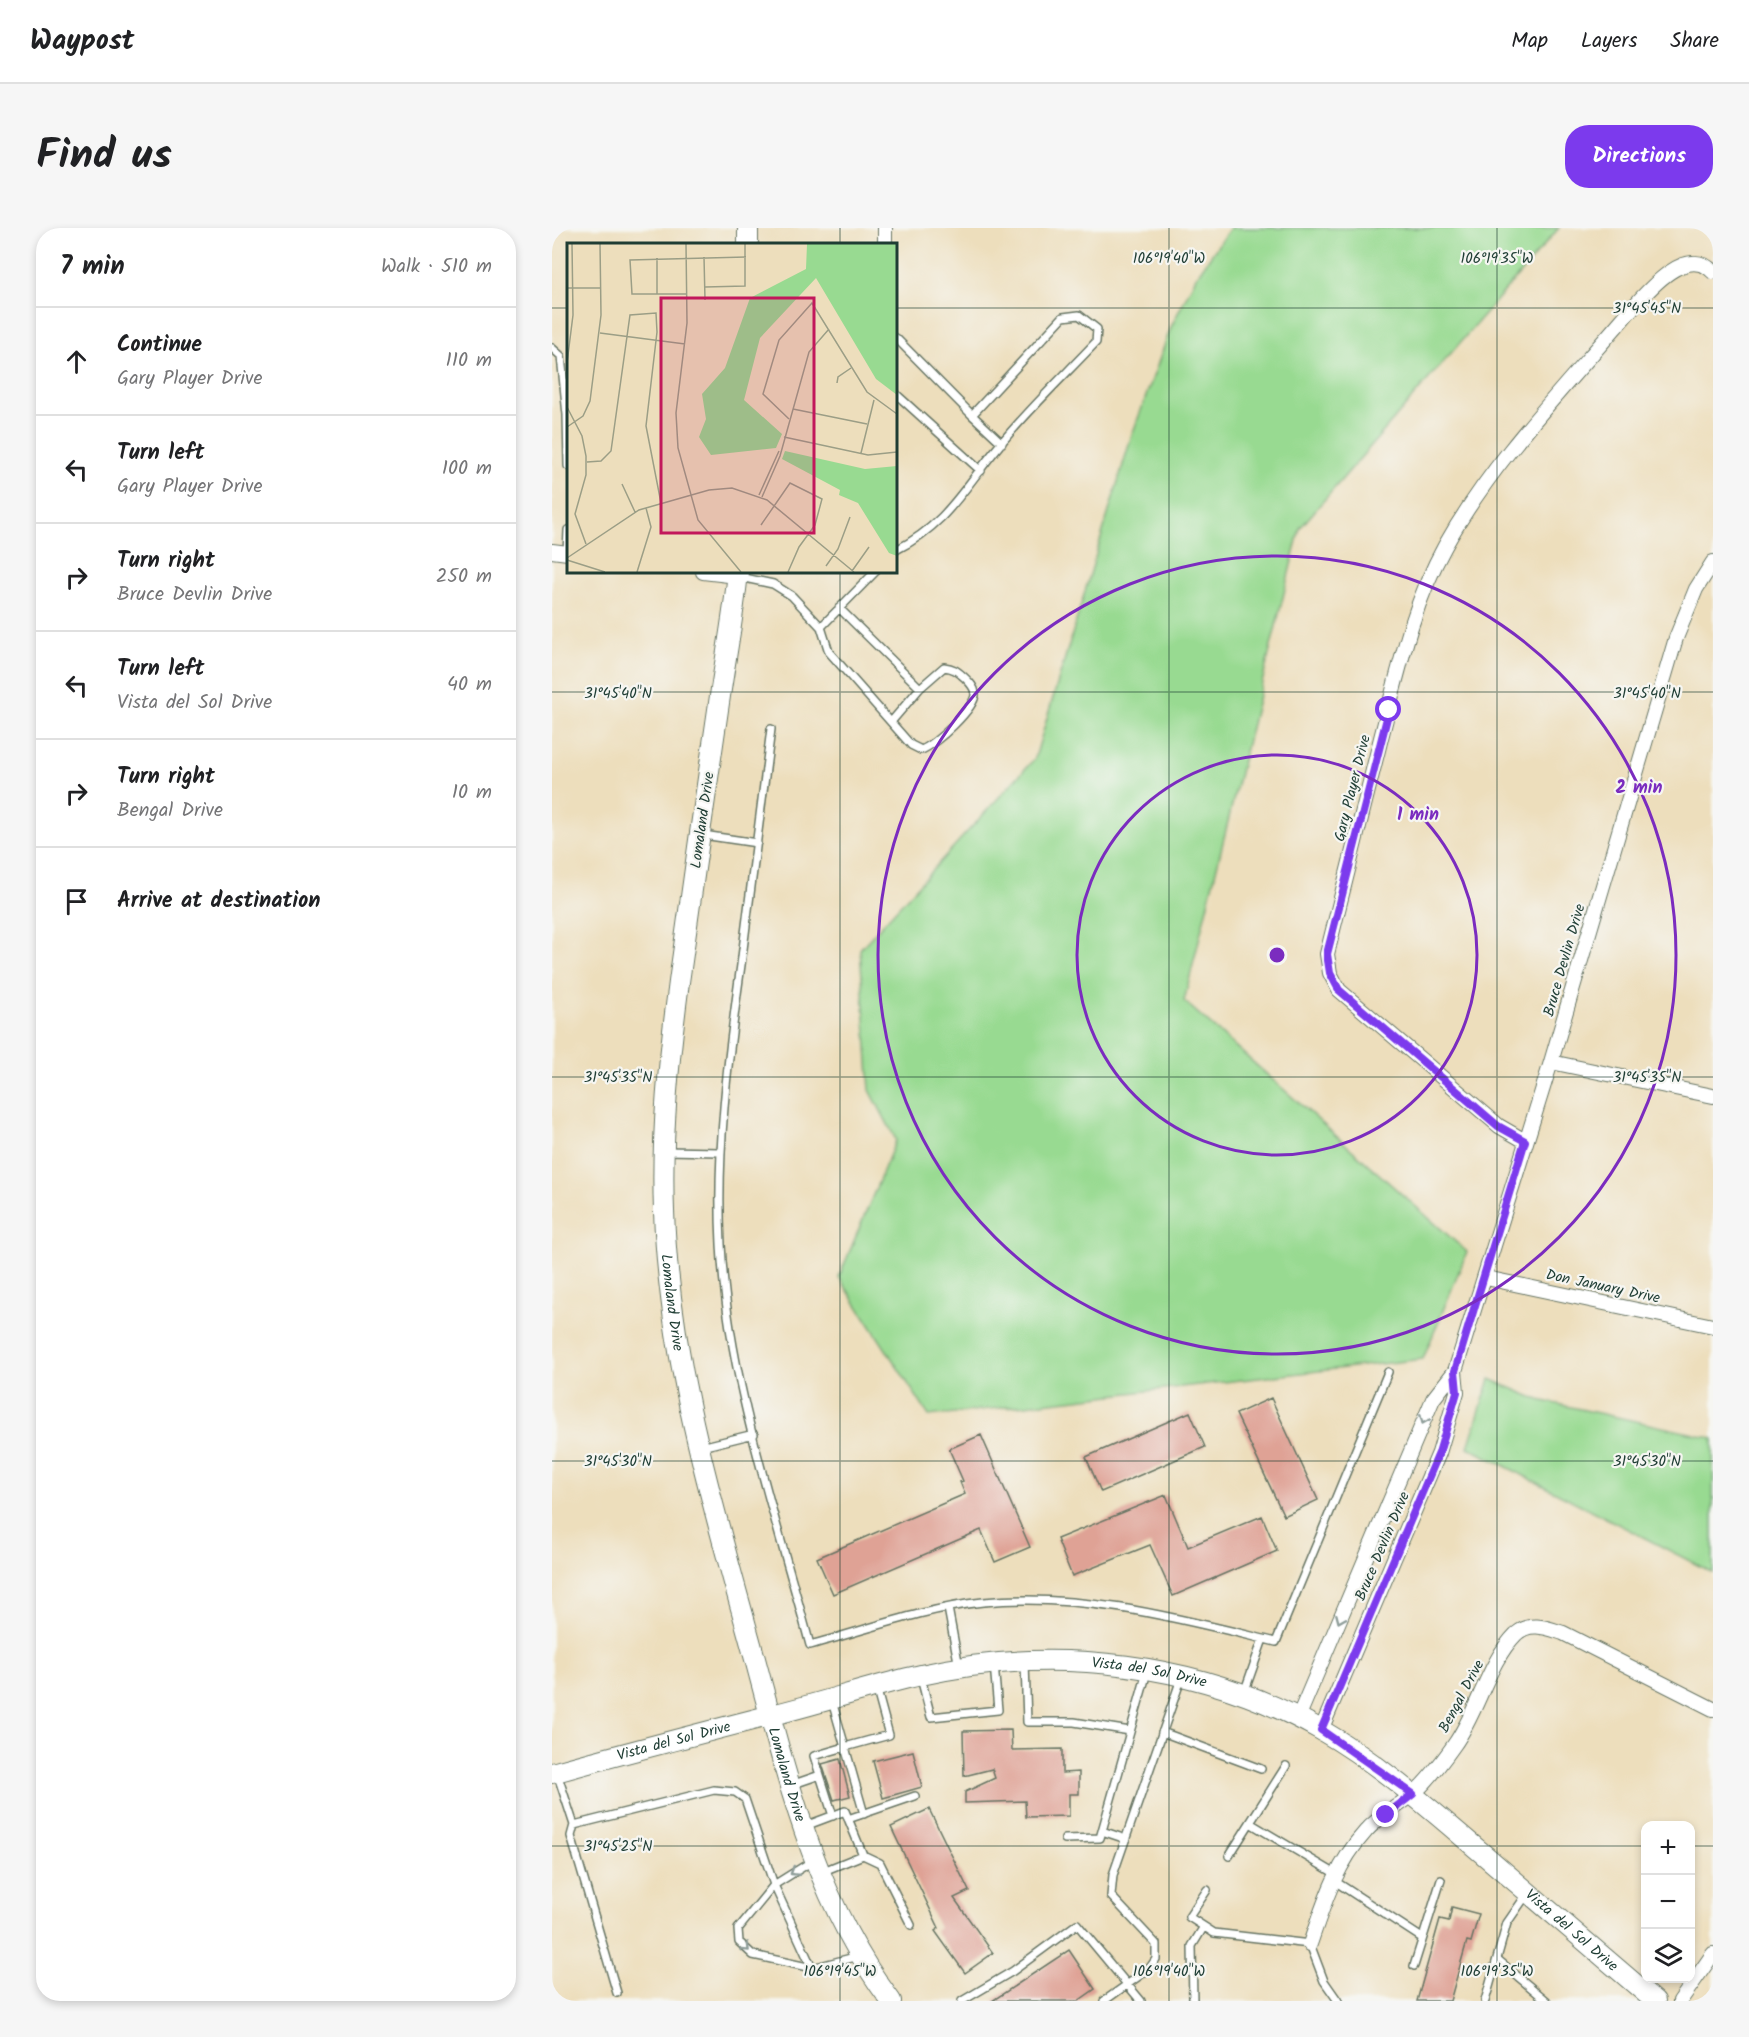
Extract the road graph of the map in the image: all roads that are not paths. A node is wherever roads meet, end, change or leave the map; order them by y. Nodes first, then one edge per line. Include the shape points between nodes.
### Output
1 (1713, 273) edge
2 (897, 339) edge
3 (552, 348) edge
4 (897, 395) edge
5 (567, 415) edge
6 (972, 415) junction
7 (1002, 443) junction
8 (981, 471) junction
9 (897, 550) edge
10 (552, 551) edge
11 (567, 553) edge
12 (1713, 562) edge
13 (720, 573) edge
14 (874, 573) edge
15 (737, 574) edge
16 (839, 608) junction
17 (821, 627) junction
18 (920, 688) junction
19 (891, 722) junction
20 (771, 729) dead end
21 (700, 835) junction
22 (757, 843) junction
23 (1551, 1062) junction
24 (1713, 1096) edge
25 (1525, 1141) junction
26 (664, 1150) junction
27 (720, 1152) junction
28 (1486, 1278) junction
29 (1713, 1326) edge
30 (1455, 1371) junction
31 (1388, 1372) dead end
32 (754, 1434) junction
33 (699, 1447) junction
34 (948, 1608) junction
35 (1263, 1639) junction
36 (1025, 1661) junction
37 (993, 1663) junction
38 (960, 1668) junction
39 (1148, 1670) junction
40 (920, 1675) junction
41 (1181, 1677) junction
42 (876, 1687) junction
43 (1243, 1696) junction
44 (832, 1699) junction
45 (1713, 1709) edge
46 (770, 1716) junction
47 (1298, 1718) junction
48 (1321, 1730) junction
49 (1130, 1731) junction
50 (1162, 1732) junction
51 (845, 1747) junction
52 (1286, 1766) dead end
53 (1261, 1769) dead end
54 (555, 1773) edge
55 (823, 1779) junction
56 (789, 1786) junction
57 (1413, 1794) junction
58 (915, 1796) dead end
59 (864, 1814) junction
60 (833, 1816) junction
61 (848, 1819) junction
62 (1250, 1823) junction
63 (574, 1825) junction
64 (801, 1827) junction
65 (1102, 1831) junction
66 (1065, 1839) dead end
67 (1126, 1839) junction
68 (863, 1855) junction
69 (1229, 1856) dead end
70 (817, 1866) junction
71 (1334, 1877) junction
72 (1441, 1880) dead end
73 (774, 1884) junction
74 (1207, 1890) dead end
75 (1528, 1892) junction
76 (911, 1925) dead end
77 (1203, 1928) junction
78 (1422, 1938) junction
79 (1310, 1944) junction
80 (1713, 1954) edge
81 (862, 1956) junction
82 (1497, 1959) junction
83 (1414, 1966) dead end
84 (812, 1968) junction
85 (1127, 1984) junction
86 (617, 1993) dead end
87 (891, 2001) edge
88 (962, 2001) edge
89 (1104, 2001) edge
90 (1141, 2001) edge
91 (1192, 2001) edge
92 (1338, 2001) edge
93 (1485, 2001) edge
94 (1547, 2001) edge
95 (1655, 2001) edge
96 (1680, 2001) edge

1 - 25 street, Gary Player Drive via 1704,265 1674,268 1644,294 1502,462 1470,504 1445,547 1412,624 1327,954 1330,973 1339,990 1498,1126
2 - 6 lane
3 - 5 lane via 561,356
4 - 8 lane
6 - 7 lane
6 - 7 lane via 1063,317 1080,315 1091,322 1097,329 1096,342
7 - 8 lane
8 - 9 lane via 951,510 918,539
10 - 11 street
12 - 23 street, Bruce Devlin Drive via 1696,589 1676,638
13 - 15 street
14 - 16 lane
15 - 17 lane via 773,584 792,596
15 - 21 street, Lomaland Drive
16 - 17 lane
16 - 18 lane
17 - 19 lane via 829,652
18 - 19 lane
18 - 19 lane via 944,667 954,668 973,686 976,695 972,705 930,747 921,750 911,745
20 - 22 lane
21 - 22 lane
21 - 26 street, Lomaland Drive via 670,1054
22 - 27 lane via 725,1082
23 - 24 street
23 - 25 street, Bruce Devlin Drive
25 - 28 street, Bruce Devlin Drive
26 - 27 lane
26 - 33 street, Lomaland Drive via 664,1210 673,1317
27 - 32 lane via 721,1245 727,1298
28 - 29 street, Don January Drive
28 - 30 street, Bruce Devlin Drive
30 -> 47 street, Bruce Devlin Drive via 1433,1399
30 - 48 street, Bruce Devlin Drive via 1457,1392 1439,1453
31 - 35 lane via 1276,1642
32 - 33 lane
32 - 34 lane via 810,1645
33 - 46 street, Lomaland Drive
34 - 35 lane via 1034,1599 1118,1607
34 - 38 lane
35 - 43 lane
36 - 37 street, Vista del Sol Drive
36 - 39 street, Vista del Sol Drive via 1090,1661
36 - 49 lane via 1027,1722 1074,1722
37 - 38 street, Vista del Sol Drive
37 - 40 lane via 998,1710 931,1717
38 - 40 street, Vista del Sol Drive
39 - 41 street, Vista del Sol Drive
39 - 49 lane
40 - 42 street, Vista del Sol Drive
41 - 43 street, Vista del Sol Drive
41 - 50 lane
42 - 44 street, Vista del Sol Drive
42 - 51 lane via 889,1735
43 - 47 street, Vista del Sol Drive
44 - 46 street, Vista del Sol Drive
44 - 51 lane
45 - 57 street, Bengal Drive via 1563,1633 1531,1626 1518,1633 1503,1651 1455,1744
46 - 54 street, Vista del Sol Drive
46 - 56 street, Lomaland Drive
47 - 48 street, Vista del Sol Drive
48 - 57 street, Vista del Sol Drive
49 - 65 lane
50 - 53 lane
50 - 67 lane
51 - 55 lane via 814,1756
51 - 59 lane via 848,1774
52 - 62 lane
54 - 63 lane
55 - 56 lane
55 - 60 lane
56 - 64 street, Lomaland Drive
57 - 71 street, Bengal Drive via 1368,1828
57 - 75 street, Vista del Sol Drive
58 - 59 lane
59 - 61 lane
60 - 61 lane via 845,1811
60 - 64 lane
61 - 68 lane
62 - 69 lane
62 - 71 lane
63 - 73 lane via 714,1790 735,1792 745,1799
63 - 86 lane via 571,1836
64 - 70 street, Lomaland Drive
65 - 66 lane via 1100,1838
65 - 67 lane
67 - 85 lane via 1113,1875 1111,1896 1156,1944 1156,1959 1149,1969
68 - 70 lane
68 - 76 lane via 880,1863
70 -> 73 lane
70 - 81 street, Lomaland Drive
71 - 78 lane
71 - 79 street, Bengal Drive
72 - 78 lane
73 - 84 lane
73 -> 84 lane via 738,1929 738,1942 753,1955
74 - 77 lane via 1190,1917
75 - 82 lane via 1507,1923
75 - 95 street, Vista del Sol Drive
77 - 79 lane via 1214,1934
77 - 91 lane via 1192,1946
78 - 83 lane
79 - 92 lane via 1324,1981
80 - 96 street
81 - 84 lane
81 - 87 street, Lomaland Drive
82 - 93 lane
82 - 94 lane
85 - 88 lane via 1077,1924
85 - 89 lane
85 - 90 lane

